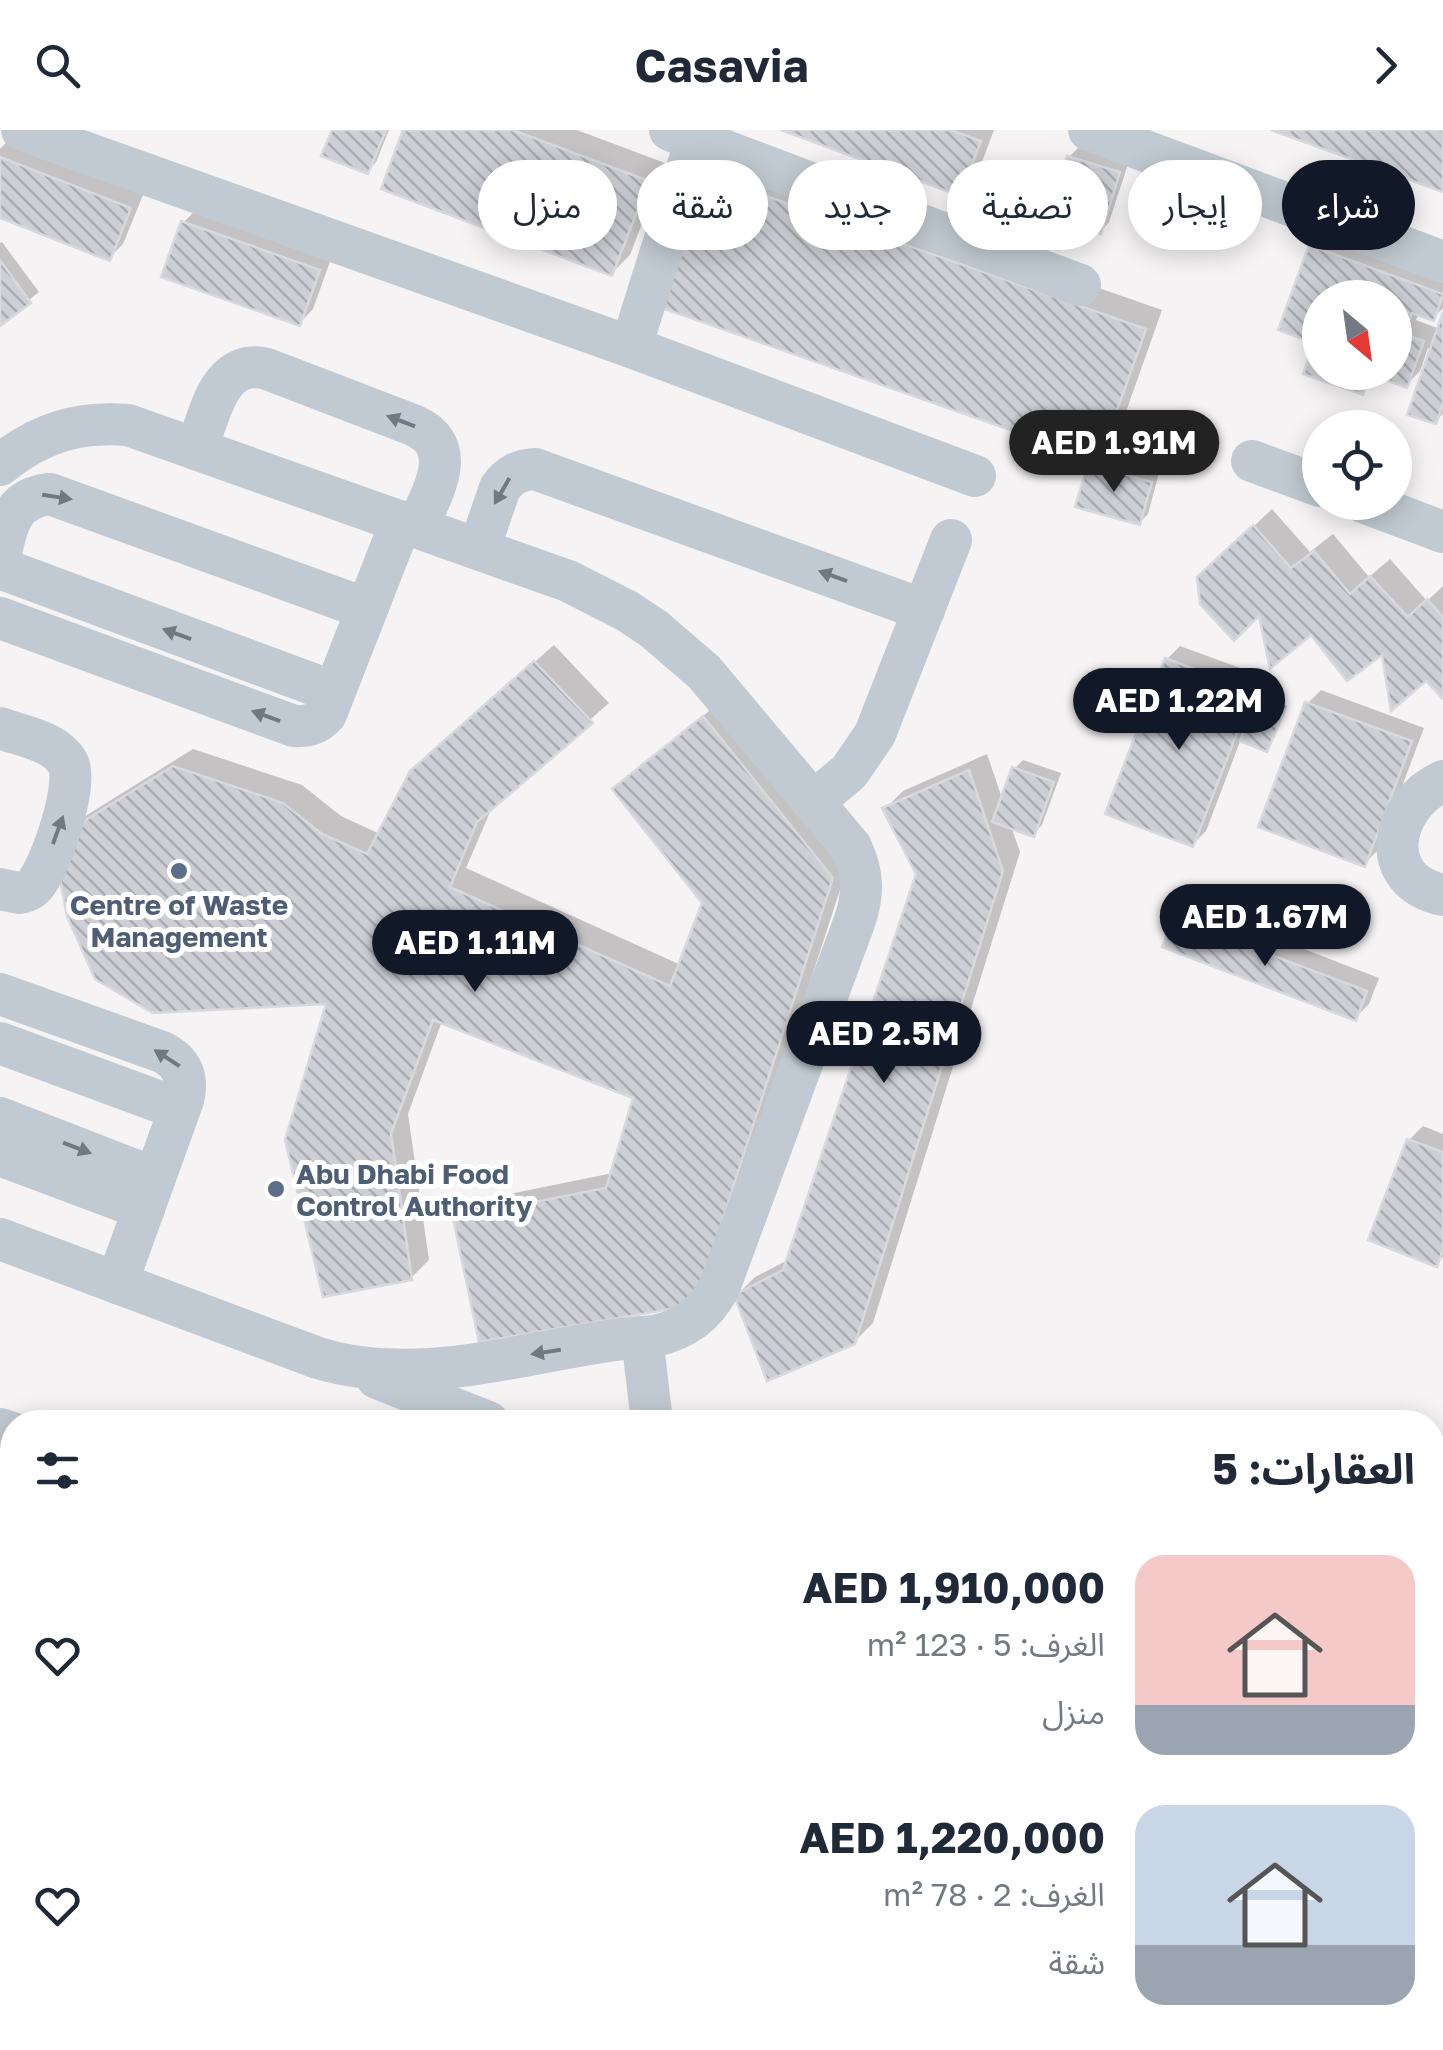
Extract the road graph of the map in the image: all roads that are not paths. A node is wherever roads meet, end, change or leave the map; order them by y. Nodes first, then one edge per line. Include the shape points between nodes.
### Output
1 (22, 130) edge
2 (1089, 130) edge
3 (683, 135) edge
4 (1142, 139) edge
5 (1443, 262) edge
6 (1080, 285) dead end
7 (631, 346) junction
8 (197, 448) junction
9 (1252, 461) dead end
10 (0, 465) edge
11 (975, 476) dead end
12 (1302, 479) edge
13 (1411, 520) edge
14 (409, 524) junction
15 (1443, 532) edge
16 (951, 540) dead end
17 (478, 550) junction
18 (0, 557) edge
19 (0, 568) edge
20 (367, 610) junction
21 (924, 610) junction
22 (0, 618) edge
23 (334, 692) junction
24 (0, 728) edge
25 (1443, 781) edge
26 (814, 802) junction
27 (0, 890) edge
28 (1443, 895) edge
29 (0, 994) edge
30 (0, 1043) edge
31 (180, 1109) junction
32 (0, 1118) edge
33 (0, 1155) edge
34 (149, 1194) junction
35 (0, 1239) edge
36 (117, 1283) junction
37 (642, 1337) junction
38 (359, 1369) junction
39 (456, 1410) edge
40 (651, 1410) edge

1 - 7 street
2 - 4 street
3 - 6 street
3 - 7 street
4 - 5 street
7 - 11 street
8 - 10 street via 128,425 82,424 38,438
8 - 14 street
14 -> 8 street via 440,472 440,452 430,436 268,369 228,376
9 - 12 street
13 - 15 street
14 - 17 street
14 - 20 street
16 - 21 street
21 -> 17 street via 535,470 506,480
17 - 26 street via 568,581 654,629 704,672
18 -> 20 street via 17,507 50,494
23 -> 19 street
20 - 23 street
21 - 26 street via 875,734 849,772
23 -> 22 street via 320,720 294,726
27 -> 24 street via 20,894 35,885 72,783 72,772 52,747
25 - 28 street via 1417,796 1397,840 1415,881
26 - 37 street via 858,860 860,905 719,1288 693,1321
31 -> 29 street via 186,1081 171,1056
30 - 31 street
31 - 34 street
32 -> 34 street
33 - 34 street
34 - 36 street
35 - 36 street
36 - 38 street
37 -> 38 street via 424,1371
37 - 40 street
38 - 39 street

